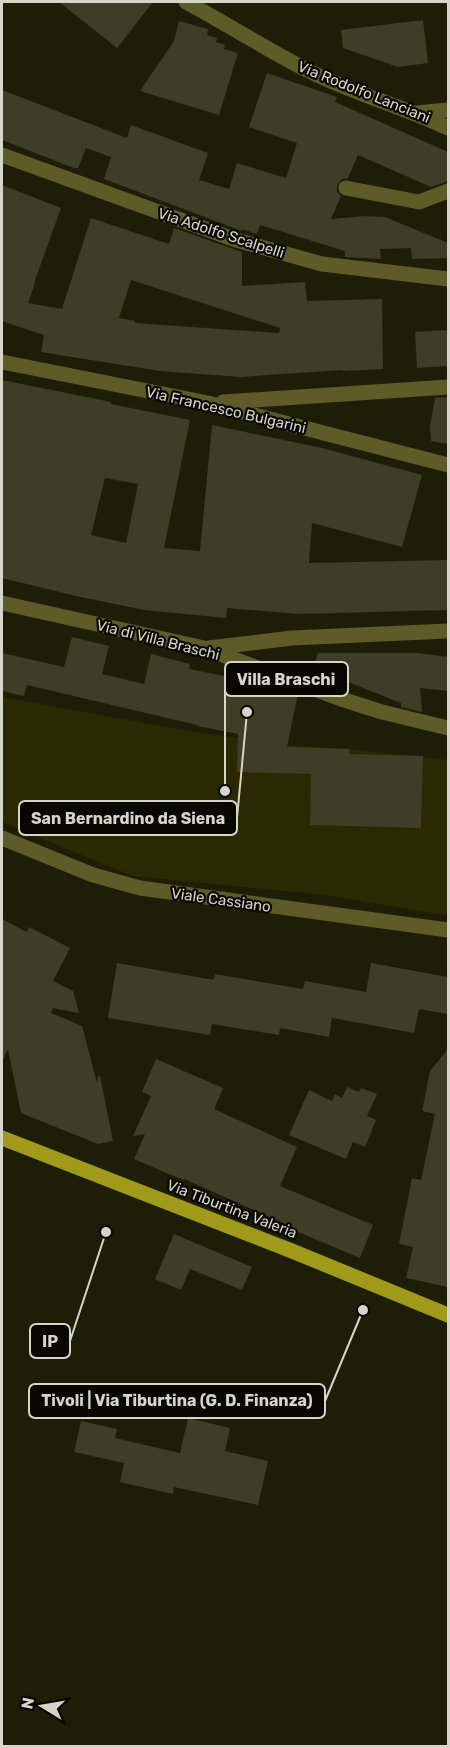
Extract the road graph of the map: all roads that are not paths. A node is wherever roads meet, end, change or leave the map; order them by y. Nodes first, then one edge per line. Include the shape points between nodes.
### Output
1 (186, 2) edge
2 (204, 2) edge
3 (213, 16) junction
4 (448, 110) edge
5 (414, 113) junction
6 (448, 128) edge
7 (2, 155) edge
8 (346, 188) dead end
9 (448, 191) edge
10 (448, 279) edge
11 (2, 362) edge
12 (448, 387) edge
13 (208, 403) junction
14 (448, 465) edge
15 (2, 603) edge
16 (448, 631) edge
17 (204, 648) junction
18 (448, 728) edge
19 (2, 838) edge
20 (448, 930) edge
21 (2, 1138) edge
22 (448, 1315) edge

1 - 3 street, Via Rodolfo Lanciani
2 - 3 street
3 - 5 street, Via Rodolfo Lanciani via 311,72
4 - 5 street
5 - 6 street, Via Rodolfo Lanciani
7 - 10 street, Via Adolfo Scalpelli via 236,240 322,264
8 - 9 street via 418,201
11 - 13 street, Via Francesco Bulgarini
12 - 13 street
13 - 14 street, Via Francesco Bulgarini
15 - 17 street, Via di Villa Braschi
16 - 17 street via 292,638
17 - 18 street, Via di Villa Braschi via 341,699
19 - 20 street, Viale Cassiano via 93,875 140,888
21 - 22 main road, Via Tiburtina Valeria

